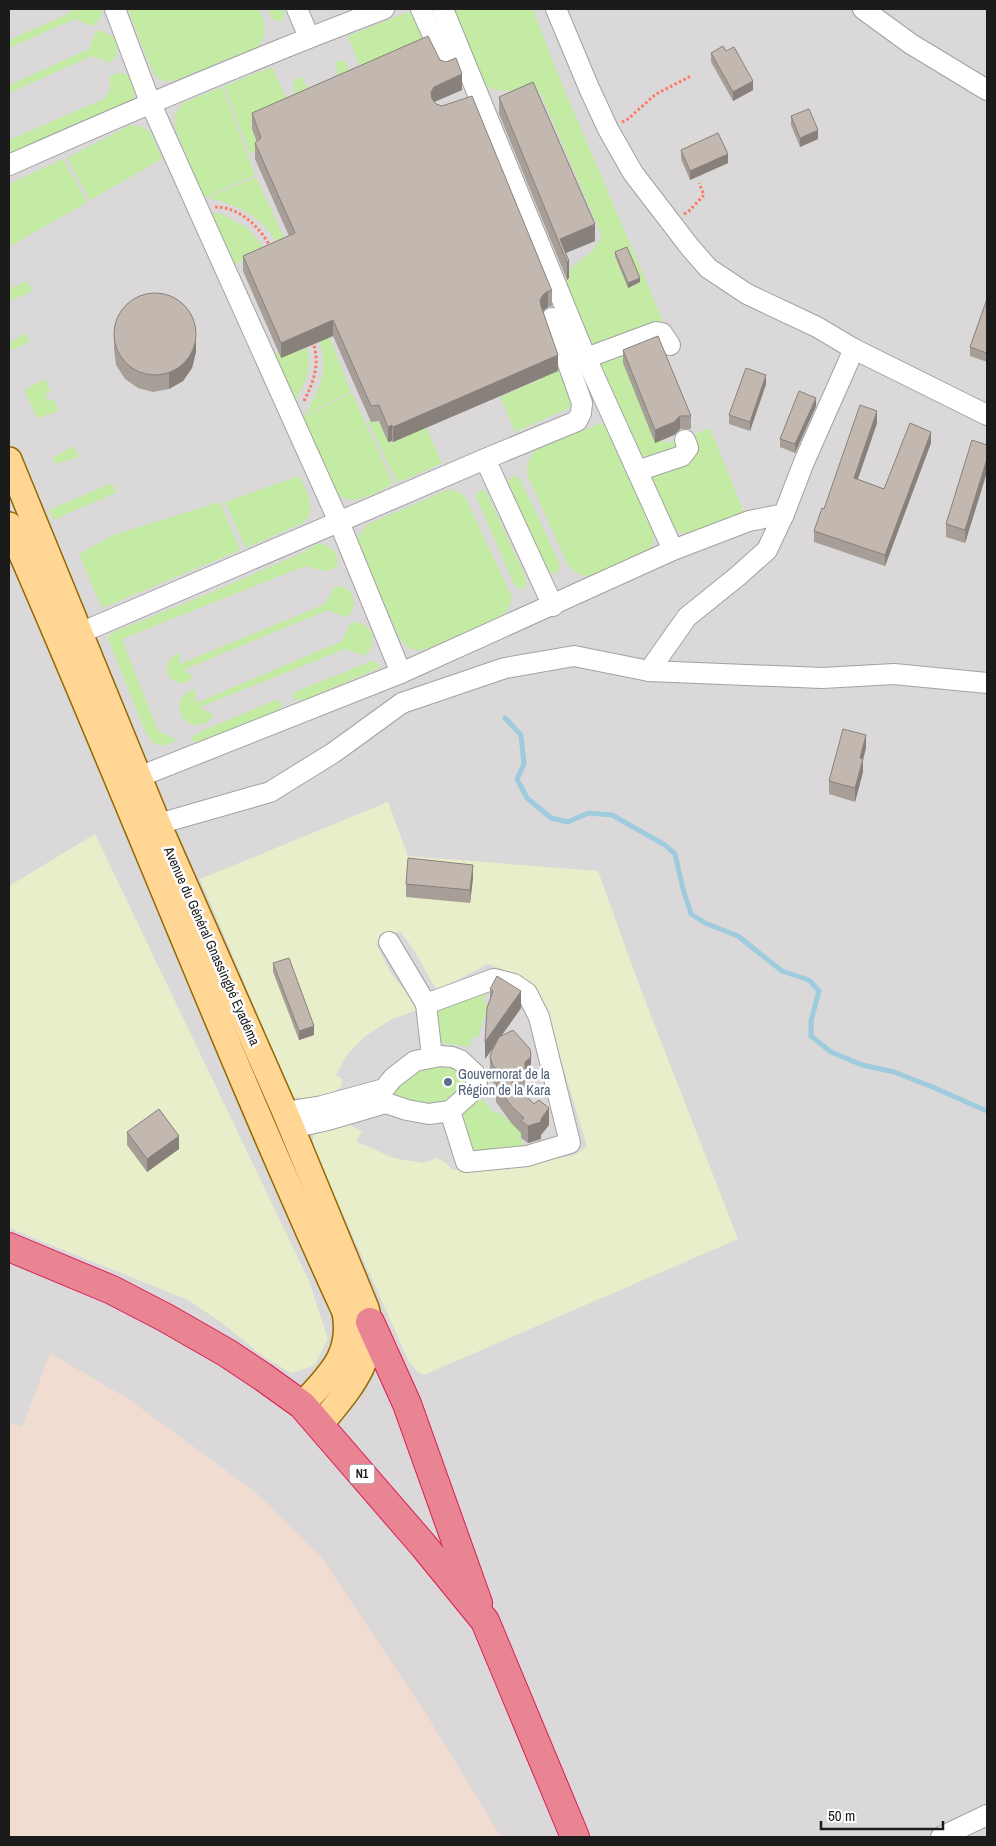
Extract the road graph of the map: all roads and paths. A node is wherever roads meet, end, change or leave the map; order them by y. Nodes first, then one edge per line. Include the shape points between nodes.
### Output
1 (115, 9) edge
2 (297, 9) edge
3 (384, 9) edge
4 (421, 9) edge
5 (443, 9) edge
6 (556, 9) edge
7 (863, 9) edge
8 (308, 37) junction
9 (447, 66) edge
10 (691, 76) dead end
11 (987, 90) edge
12 (150, 102) junction
13 (608, 129) junction
14 (9, 165) edge
15 (699, 183) dead end
16 (199, 210) junction
17 (670, 221) junction
18 (274, 253) edge
19 (552, 318) dead end
20 (311, 338) edge
21 (670, 345) dead end
22 (854, 349) junction
23 (586, 358) junction
24 (987, 415) edge
25 (292, 417) junction
26 (685, 440) dead end
27 (485, 459) junction
28 (9, 460) edge
29 (637, 471) junction
30 (784, 514) junction
31 (339, 522) junction
32 (9, 525) edge
33 (673, 550) junction
34 (553, 606) junction
35 (70, 638) junction
36 (648, 671) junction
37 (401, 673) junction
38 (987, 682) edge
39 (130, 780) junction
40 (158, 824) junction
41 (390, 942) dead end
42 (426, 1004) junction
43 (432, 1057) junction
44 (385, 1096) junction
45 (450, 1111) junction
46 (259, 1120) junction
47 (288, 1120) junction
48 (9, 1247) edge
49 (370, 1322) junction
50 (302, 1405) junction
51 (320, 1425) junction
52 (485, 1621) junction
53 (987, 1815) edge
54 (576, 1837) edge
55 (941, 1837) edge

1 - 12 street
2 - 8 street
3 - 8 street
4 - 9 street
5 - 23 street via 469,100 527,210
6 - 13 street
7 - 11 street via 911,44
8 - 12 street
10 - 13 path via 656,94 628,119
12 - 14 street
12 - 16 street
13 - 17 street via 633,173
15 - 17 path via 704,195 688,212
16 - 18 path via 223,207 240,214 264,234
16 - 25 street
17 - 22 street via 708,268 719,276 746,294 817,327
19 - 27 street via 582,402 581,413 577,421
20 - 25 path via 315,346 314,382
21 - 23 street via 659,332 641,345
22 - 24 street
22 - 30 street
23 - 29 street
25 - 31 street
26 - 29 street via 688,448 682,456
27 - 31 street
27 - 34 street
28 - 35 main road, Avenue du Général Gnassingbé Eyadéma
29 - 33 street
30 - 33 street via 749,521
30 - 36 street via 767,550 687,617
31 - 35 street
31 - 37 street
32 - 35 main road, Avenue du Général Gnassingbé Eyadéma
33 - 34 street
34 - 37 street
35 - 39 main road, Avenue du Général Gnassingbé Eyadéma
36 - 38 street via 822,678 894,674
36 - 40 street via 574,656 505,668 402,703 333,753 270,792
37 - 39 street
39 - 40 main road, Avenue du Général Gnassingbé Eyadéma
39 - 46 main road, Avenue du Général Gnassingbé Eyadéma
40 - 47 main road, Avenue du Général Gnassingbé Eyadéma
41 - 42 street
42 - 43 street
42 - 45 street via 494,979 514,984 527,993 538,1017 570,1144 527,1156 466,1162
43 - 44 street via 415,1061 393,1078
43 - 45 street via 460,1060 474,1074 477,1082 474,1090
44 - 45 street via 407,1110 429,1114
44 - 47 street via 328,1120
46 - 47 main road
46 - 50 main road, Avenue du Général Gnassingbé Eyadéma via 345,1312 348,1328 346,1345 334,1369
47 - 49 main road, Avenue du Général Gnassingbé Eyadéma
48 - 50 highway, N1 via 104,1286 166,1318 264,1376
49 - 51 main road, Avenue du Général Gnassingbé Eyadéma via 368,1349 357,1379
49 - 52 highway via 407,1404
50 - 51 highway, N1
51 - 52 highway, N1
52 - 54 highway, N1
53 - 55 street

